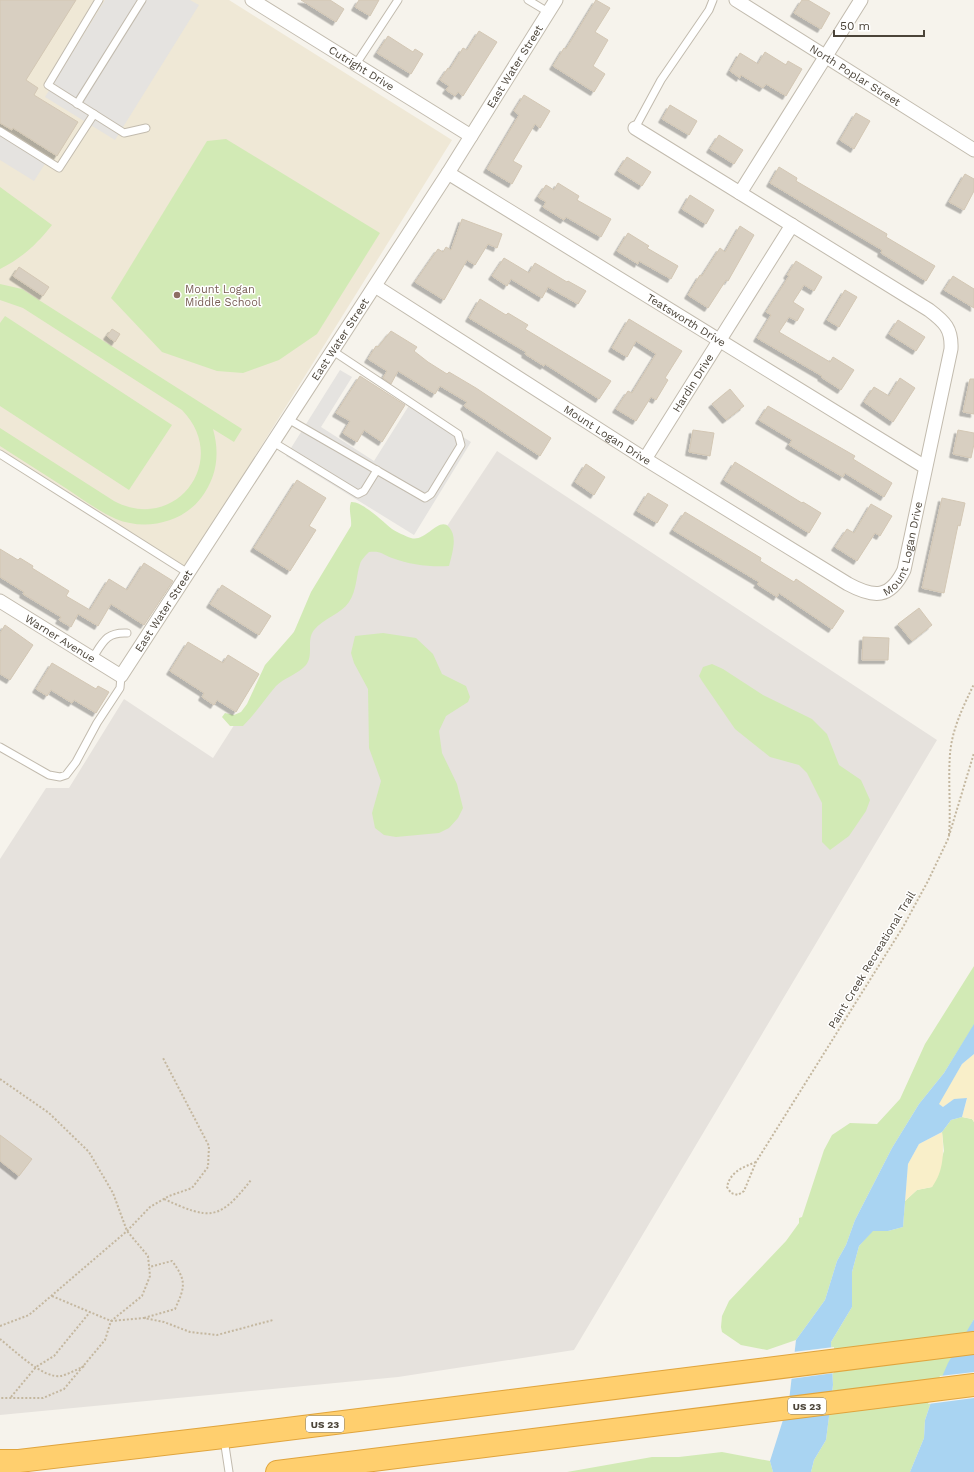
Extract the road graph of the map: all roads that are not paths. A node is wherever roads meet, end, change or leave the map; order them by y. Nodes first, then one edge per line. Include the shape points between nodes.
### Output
1 (99, 0) edge
2 (142, 0) edge
3 (252, 0) edge
4 (398, 0) edge
5 (528, 0) edge
6 (556, 0) edge
7 (714, 0) edge
8 (736, 0) edge
9 (861, 0) edge
10 (548, 12) junction
11 (827, 57) junction
12 (356, 64) junction
13 (77, 104) junction
14 (94, 114) junction
15 (146, 128) dead end
16 (635, 128) joint
17 (0, 131) edge
18 (471, 136) junction
19 (974, 150) edge
20 (448, 173) junction
21 (740, 193) junction
22 (792, 225) junction
23 (375, 286) junction
24 (720, 341) junction
25 (333, 352) junction
26 (288, 418) junction
27 (273, 442) junction
28 (0, 454) edge
29 (645, 459) junction
30 (925, 467) junction
31 (376, 470) junction
32 (188, 573) junction
33 (0, 600) edge
34 (127, 633) dead end
35 (92, 658) junction
36 (121, 676) junction
37 (0, 747) edge
38 (974, 1343) edge
39 (974, 1385) edge
40 (223, 1437) junction
41 (0, 1461) edge
42 (229, 1472) edge
43 (277, 1472) edge

1 - 13 lane via 48,85
2 - 13 lane
3 - 12 street, Cutright Drive
4 - 12 lane
5 - 10 lane
6 - 10 street, East Water Street
7 - 16 lane via 661,80
8 - 11 street, North Poplar Street
9 - 11 street
10 - 18 street, East Water Street
11 - 19 street, North Poplar Street
11 - 21 street
12 - 18 street, Cutright Drive
13 - 14 lane
14 - 15 lane via 124,133
14 - 17 lane via 59,168
16 - 21 street, Mount Logan Drive
18 - 20 street, East Water Street
20 - 23 street, East Water Street
20 - 24 street, Teatsworth Drive
21 - 22 street, Mount Logan Drive
22 - 24 street, Hardin Drive
22 - 30 street, Mount Logan Drive via 929,310 947,326 951,336 951,349
23 - 25 street, East Water Street
23 - 29 street, Mount Logan Drive
24 - 29 street, Hardin Drive
24 - 30 street, Teatsworth Drive
25 - 26 street, East Water Street
25 - 31 lane via 458,434 461,445 431,494 425,498
26 - 27 street, East Water Street
26 - 31 lane
27 - 31 lane via 358,494 364,491
27 - 32 street, East Water Street
28 - 32 lane
29 - 30 street, Mount Logan Drive via 848,584 871,594 892,589 904,570
32 - 36 street, East Water Street
33 - 35 street, Warner Avenue
34 - 35 lane via 116,632 108,636
35 - 36 street, Warner Avenue
36 - 37 lane via 120,688 76,762 66,774 60,777 49,775
38 - 40 highway, US 23
39 - 43 highway, US 23
40 - 41 highway, US 23 via 19,1461
40 - 42 lane

